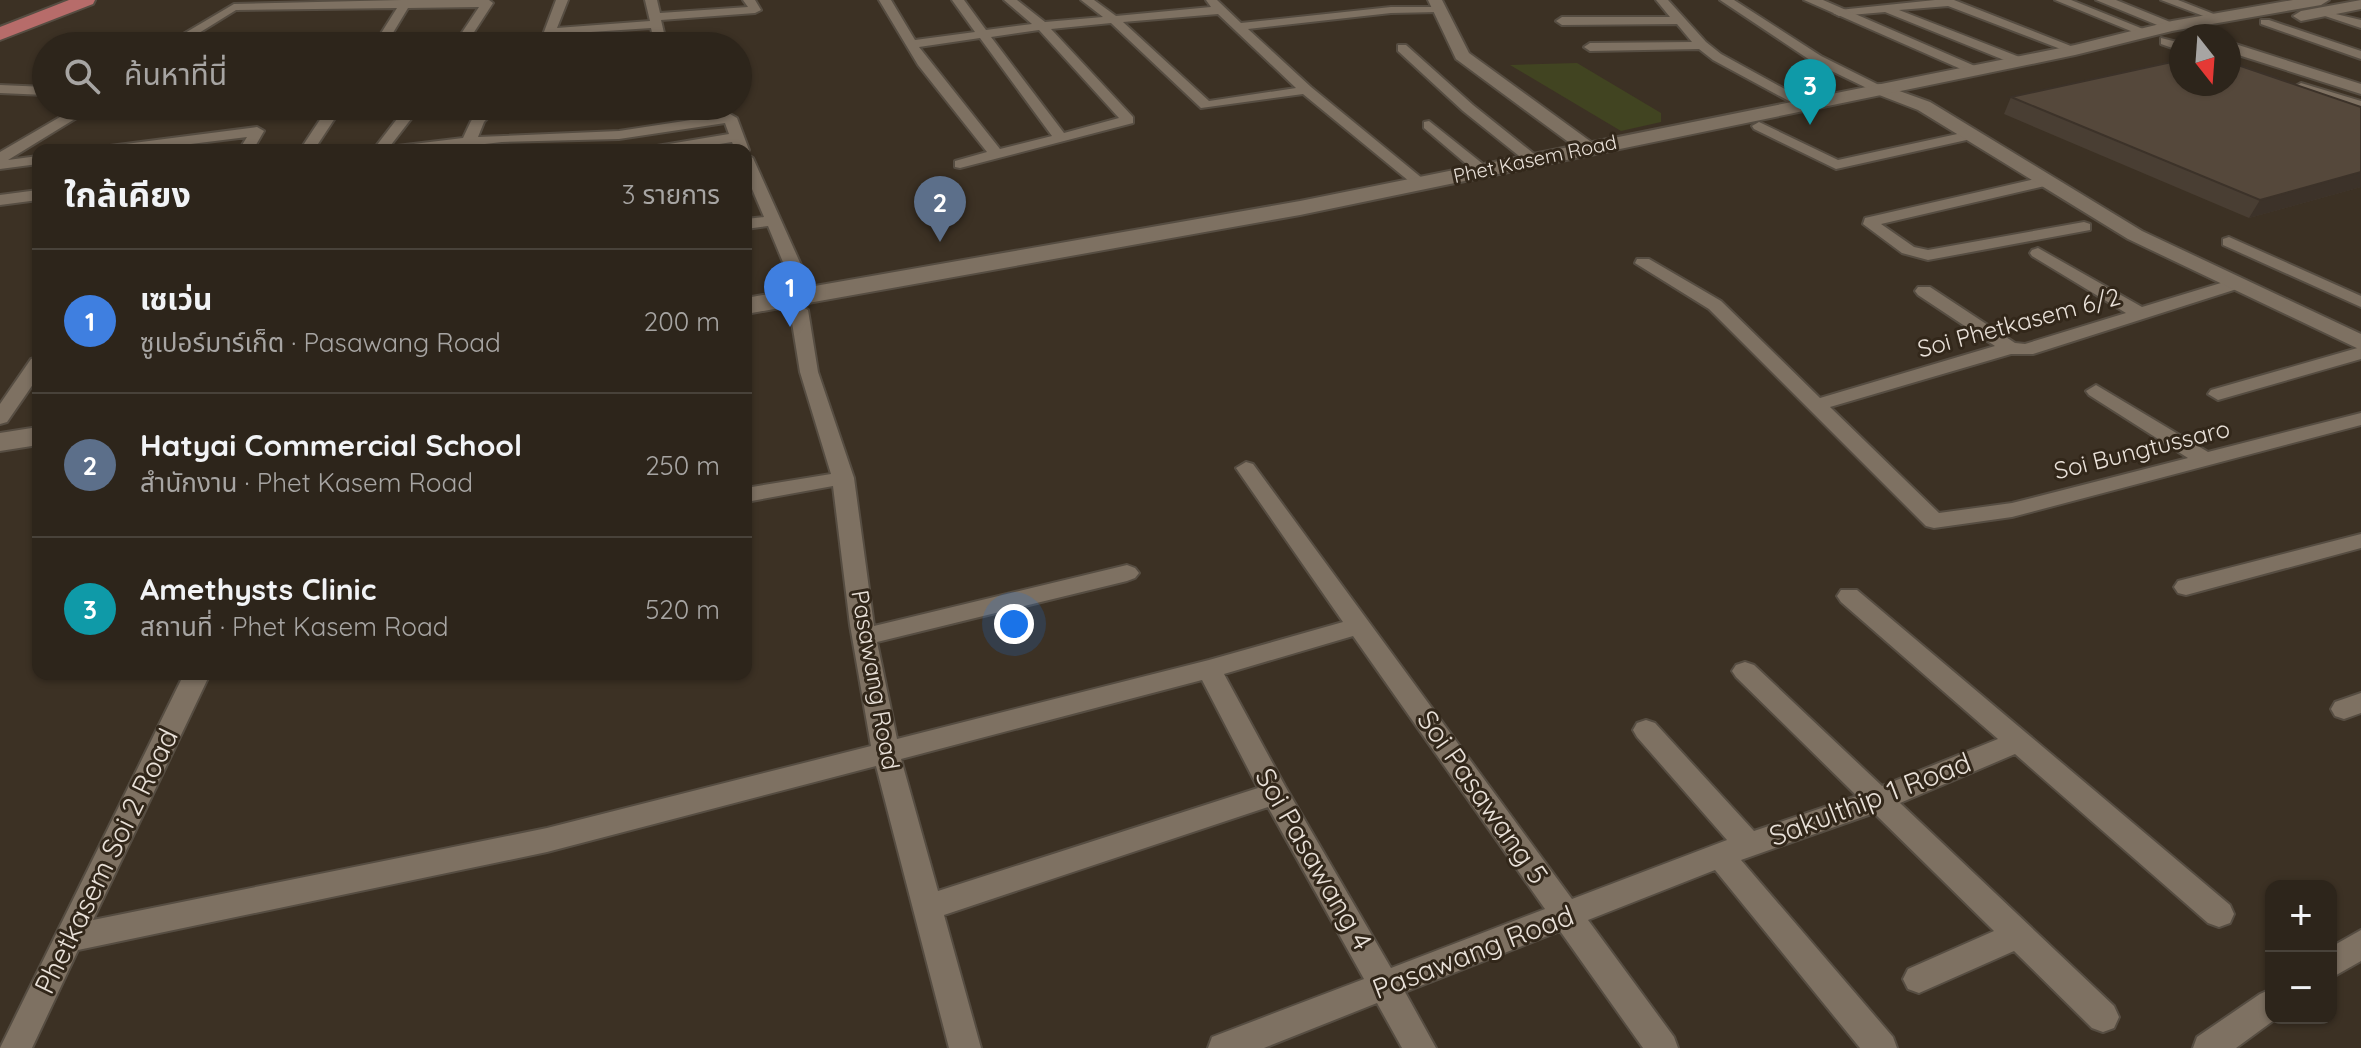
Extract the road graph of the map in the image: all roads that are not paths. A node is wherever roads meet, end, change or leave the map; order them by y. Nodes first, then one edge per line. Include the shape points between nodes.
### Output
1 (66, 0) edge
2 (86, 0) edge
3 (562, 0) edge
4 (651, 0) edge
5 (885, 0) edge
6 (958, 0) edge
7 (1010, 0) edge
8 (1087, 0) edge
9 (1662, 0) edge
10 (1726, 0) edge
11 (1865, 0) edge
12 (2061, 0) edge
13 (2103, 0) edge
14 (2167, 0) edge
15 (406, 1) edge
16 (1816, 2) edge
17 (1437, 4) edge
18 (2361, 4) edge
19 (752, 5) edge
20 (1215, 5) edge
21 (2322, 6) edge
22 (1885, 9) junction
23 (1839, 13) junction
24 (2218, 18) junction
25 (1114, 20) junction
26 (1679, 20) junction
27 (654, 21) junction
28 (1562, 21) dead end
29 (17, 22) edge
30 (2265, 22) junction
31 (2206, 24) edge
32 (2361, 24) edge
33 (1042, 26) junction
34 (2241, 26) edge
35 (1238, 27) junction
36 (192, 32) edge
37 (387, 32) edge
38 (468, 32) edge
39 (657, 32) edge
40 (2169, 32) edge
41 (0, 34) edge
42 (985, 34) junction
43 (2169, 34) edge
44 (2169, 38) edge
45 (2169, 39) edge
46 (911, 44) junction
47 (1702, 45) junction
48 (1590, 47) dead end
49 (1402, 48) dead end
50 (2075, 50) junction
51 (2241, 51) edge
52 (2361, 55) edge
53 (2018, 61) junction
54 (1976, 70) junction
55 (31, 78) dead end
56 (2288, 83) edge
57 (5, 89) edge
58 (1880, 89) junction
59 (2361, 89) edge
60 (32, 90) edge
61 (1306, 90) junction
62 (1904, 96) junction
63 (1805, 104) junction
64 (2361, 105) edge
65 (65, 120) edge
66 (327, 120) edge
67 (403, 120) edge
68 (479, 120) edge
69 (710, 120) edge
70 (731, 120) edge
71 (689, 122) joint
72 (1429, 125) dead end
73 (1759, 126) junction
74 (1971, 135) junction
75 (534, 137) junction
76 (1060, 137) junction
77 (468, 142) junction
78 (156, 144) edge
79 (249, 144) edge
80 (311, 144) edge
81 (385, 144) edge
82 (450, 144) edge
83 (528, 144) edge
84 (739, 144) edge
85 (1588, 148) junction
86 (996, 154) junction
87 (0, 158) edge
88 (1533, 160) junction
89 (32, 161) edge
90 (960, 164) dead end
91 (0, 165) edge
92 (752, 171) edge
93 (1483, 171) junction
94 (2044, 182) junction
95 (1420, 183) junction
96 (32, 196) edge
97 (0, 200) edge
98 (1305, 212) junction
99 (775, 220) junction
100 (752, 223) edge
101 (2084, 227) dead end
102 (2229, 242) dead end
103 (2038, 253) dead end
104 (1643, 263) dead end
105 (2234, 284) junction
106 (1924, 291) dead end
107 (2361, 302) edge
108 (802, 303) junction
109 (752, 306) edge
110 (2142, 315) junction
111 (752, 317) edge
112 (2356, 338) edge
113 (2010, 348) junction
114 (2361, 353) edge
115 (32, 372) edge
116 (2096, 391) dead end
117 (2218, 394) dead end
118 (1816, 405) junction
119 (0, 418) edge
120 (2361, 419) edge
121 (32, 424) edge
122 (0, 429) edge
123 (32, 437) edge
124 (0, 442) edge
125 (2206, 460) junction
126 (1246, 468) dead end
127 (843, 478) junction
128 (752, 494) edge
129 (2359, 543) edge
130 (1127, 573) dead end
131 (2186, 587) dead end
132 (1849, 596) dead end
133 (1361, 625) junction
134 (864, 637) junction
135 (1209, 669) junction
136 (1745, 671) dead end
137 (194, 680) edge
138 (1646, 730) dead end
139 (2018, 742) junction
140 (886, 753) junction
141 (1275, 794) junction
142 (1878, 800) junction
143 (1749, 845) junction
144 (1720, 855) junction
145 (926, 908) junction
146 (2219, 914) dead end
147 (1568, 917) junction
148 (2018, 935) junction
149 (71, 938) junction
150 (2361, 944) edge
151 (2337, 960) edge
152 (1919, 979) dead end
153 (1385, 985) junction
154 (2265, 1008) edge
155 (2103, 1017) dead end
156 (15, 1048) edge
157 (965, 1048) edge
158 (1224, 1048) edge
159 (1420, 1048) edge
160 (1662, 1048) edge
161 (1881, 1048) edge
162 (2209, 1048) edge

1 - 29 main road
2 - 29 main road
3 - 27 street via 550,32
4 - 27 street
5 - 46 street
6 - 42 street
7 - 33 street
8 - 25 street
9 - 26 street
10 - 58 street via 1795,46
11 - 16 street
12 - 43 street
13 - 40 street
14 - 24 street
15 - 36 street via 234,7
15 - 37 street
15 - 38 street via 487,3
16 - 23 street
17 - 35 street via 1324,13
17 - 85 street via 1462,56
18 - 21 main road, Phet Kasem Road
19 - 27 street
20 - 25 street
20 - 35 street
21 - 24 main road, Phet Kasem Road
21 - 30 main road, Phet Kasem Road
21 - 32 street
22 - 23 street
22 - 50 street via 1949,2
22 - 53 street
23 - 54 street
24 - 31 main road, Phet Kasem Road
25 - 33 street
25 - 61 street via 1206,105
26 - 28 street
26 - 47 street
27 - 39 street
29 - 41 main road
30 - 34 main road, Phet Kasem Road
30 - 52 street
33 - 42 street
33 - 76 street via 1128,120
35 - 61 street
42 - 46 street
42 - 76 street
44 - 50 main road, Phet Kasem Road
45 - 62 main road, Phet Kasem Road
46 - 86 street
47 - 48 street
47 - 63 street
49 - 88 street
50 - 53 main road, Phet Kasem Road
51 - 59 street
53 - 54 main road, Phet Kasem Road
54 - 58 main road, Phet Kasem Road
55 - 57 street
56 - 64 street
57 - 60 street
58 - 62 street
58 - 63 main road, Phet Kasem Road
61 - 95 street
62 - 73 main road, Phet Kasem Road
62 - 74 street
63 - 85 main road, Phet Kasem Road
65 - 87 street
66 - 80 street
67 - 81 street
68 - 77 street
69 - 71 street
70 - 84 street
71 - 75 street via 619,135
72 - 93 street
73 - 74 street via 1836,165
73 - 98 main road, Phet Kasem Road
74 - 94 street
75 - 77 street
75 - 83 street
76 - 86 street
77 - 82 street
78 - 79 street via 257,131
85 - 88 main road, Phet Kasem Road
86 - 90 street
88 - 93 main road, Phet Kasem Road
89 - 91 street
92 - 99 street, Pasawang Road
93 - 95 main road, Phet Kasem Road
94 - 101 street via 1871,224 1908,250 1928,255
94 - 105 street
95 - 98 main road, Phet Kasem Road
96 - 97 street
98 - 108 main road, Phet Kasem Road via 861,303
99 - 100 street
99 - 108 street, Pasawang Road
102 - 107 street
103 - 110 street
104 - 118 street via 1715,305
105 - 110 street, Soi Phetkasem 6/2
105 - 112 street
106 - 113 street
108 - 109 main road, Phet Kasem Road
108 - 111 main road, Phet Kasem Road
108 - 127 street, Pasawang Road via 809,372
110 - 113 street, Soi Phetkasem 6/2 via 2026,350
113 - 118 street, Soi Phetkasem 6/2
114 - 117 street
115 - 119 street
116 - 125 street
118 - 125 street, Soi Bungtussaro via 1934,521 2012,510
120 - 125 street, Soi Bungtussaro
121 - 122 main road
123 - 124 main road
126 - 133 street, Soi Pasawang 5
127 - 128 street
127 - 134 street, Pasawang Road
129 - 131 street
130 - 134 street
132 - 139 street
133 - 135 street
133 - 147 street, Soi Pasawang 5
134 - 140 street, Pasawang Road
135 - 140 street
135 - 141 street, Soi Pasawang 4
136 - 142 street
137 - 149 street, Phetkasem Soi 2 Road
138 - 143 street
139 - 142 street, Sakulthip 1 Road
139 - 146 street
140 - 145 street, Pasawang Road
140 - 149 street via 547,840
141 - 145 street
141 - 153 street, Soi Pasawang 4
142 - 143 street, Sakulthip 1 Road
142 - 148 street
143 - 144 street, Sakulthip 1 Road
144 - 147 street, Pasawang Road
144 - 161 street
145 - 157 street, Pasawang Road
147 - 153 street, Pasawang Road
147 - 160 street, Soi Pasawang 5
148 - 152 street
148 - 155 street
149 - 156 street, Phetkasem Soi 2 Road
150 - 151 street
153 - 158 street, Pasawang Road
153 - 159 street, Soi Pasawang 4
154 - 162 street

